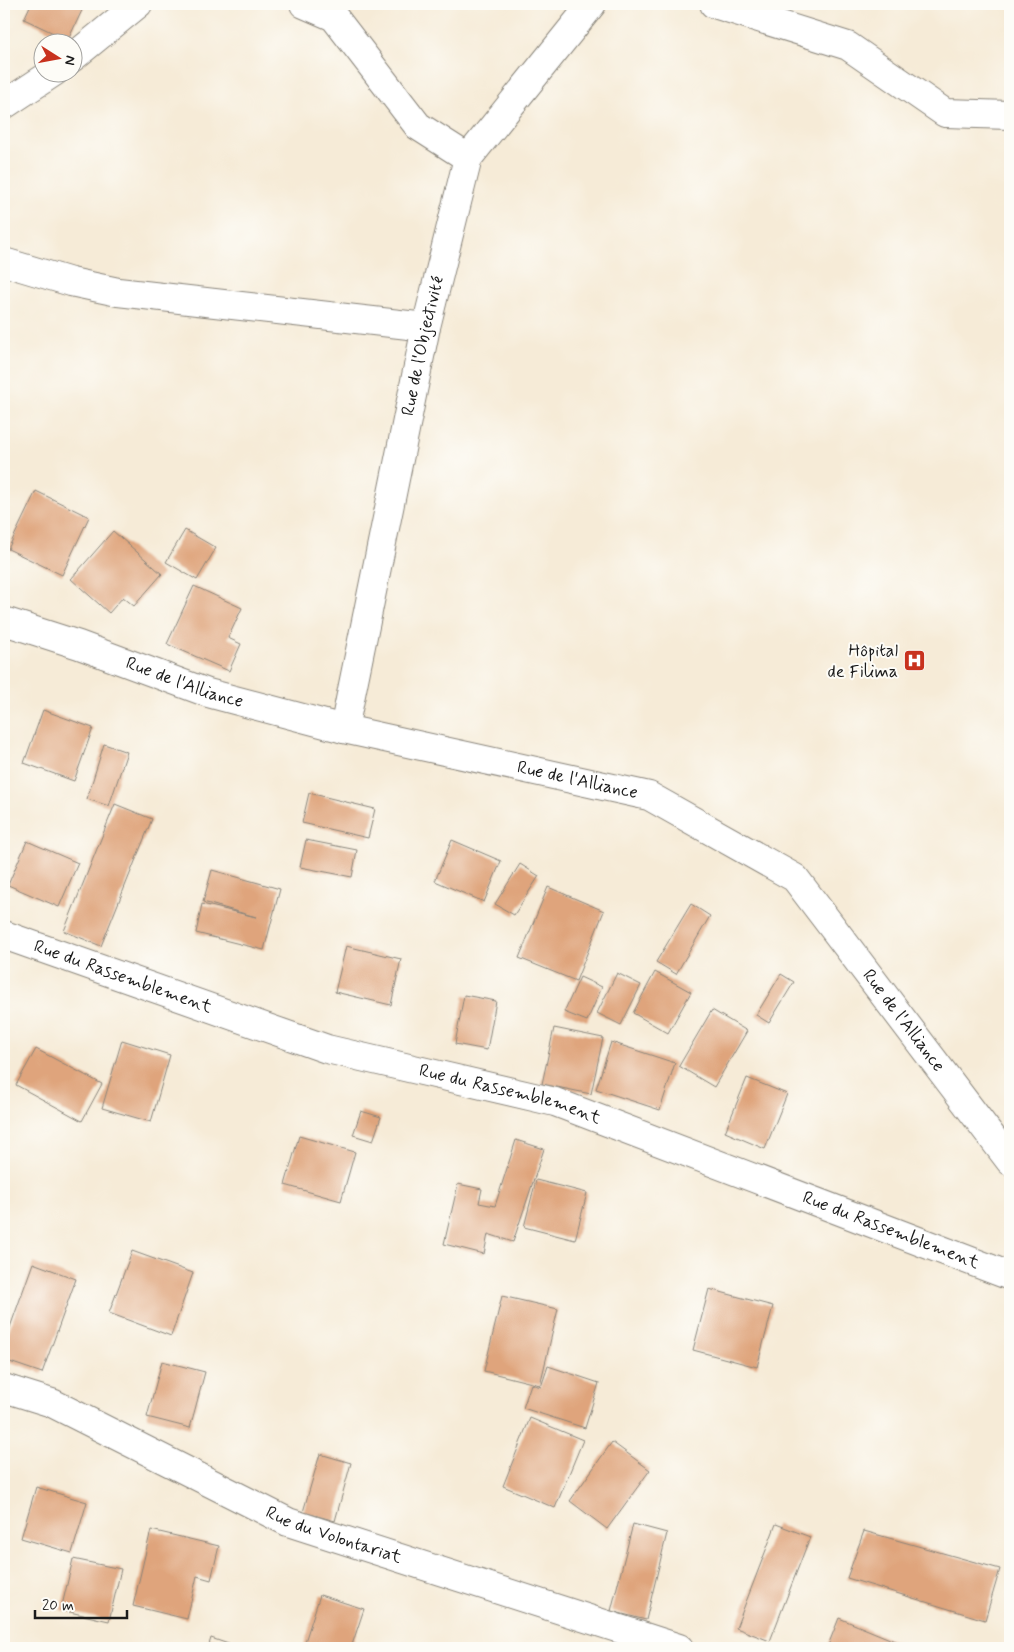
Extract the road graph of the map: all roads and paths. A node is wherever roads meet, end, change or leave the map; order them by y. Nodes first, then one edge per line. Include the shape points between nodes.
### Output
1 (138, 4) edge
2 (304, 4) edge
3 (592, 4) edge
4 (714, 4) edge
5 (82, 50) edge
6 (39, 82) edge
7 (4, 105) edge
8 (1010, 115) edge
9 (468, 158) junction
10 (4, 262) edge
11 (426, 327) junction
12 (4, 621) edge
13 (344, 729) junction
14 (4, 935) edge
15 (1010, 1161) edge
16 (1010, 1276) edge
17 (4, 1388) edge
18 (679, 1648) edge

1 - 5 street
2 - 9 street via 334,17 418,126
3 - 9 street, Rue de l'Objectivité
4 - 8 street via 848,46 945,113
6 - 7 street
9 - 11 street, Rue de l'Objectivité
10 - 11 street via 118,292
11 - 13 street, Rue de l'Objectivité
12 - 13 street, Rue de l'Alliance via 208,693
13 - 15 street, Rue de l'Alliance via 649,796 795,878
14 - 16 street, Rue du Rassemblement via 327,1049 555,1102
17 - 18 street, Rue du Volontariat via 52,1403 288,1522

